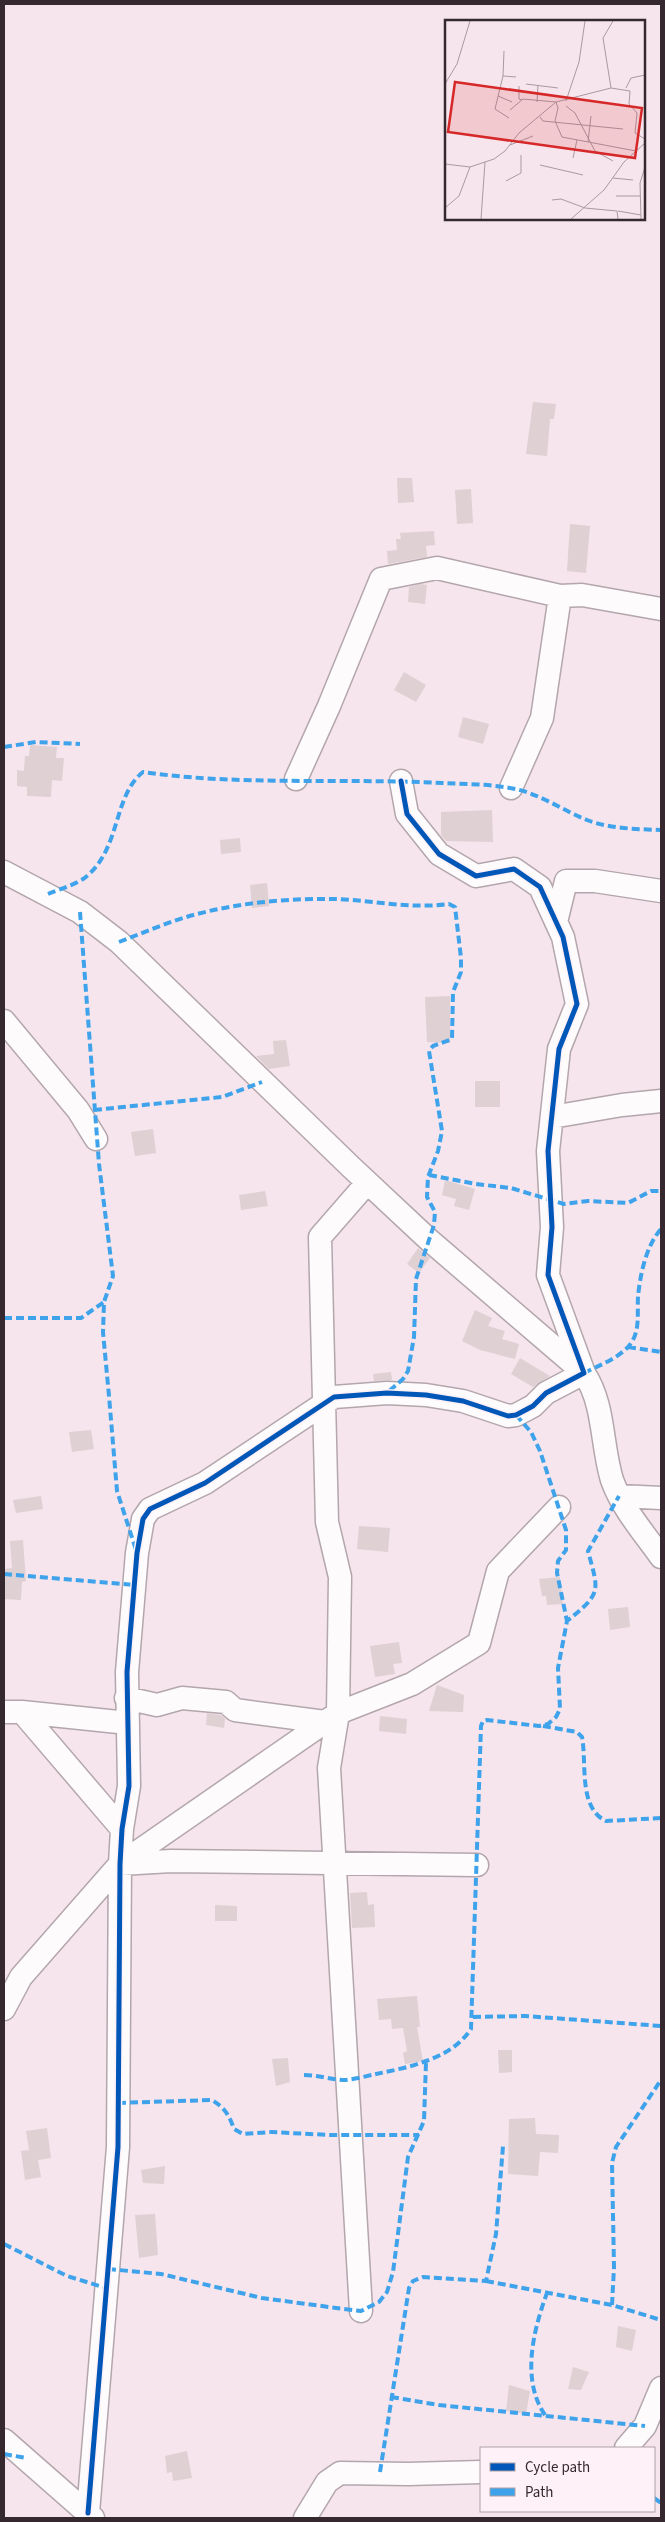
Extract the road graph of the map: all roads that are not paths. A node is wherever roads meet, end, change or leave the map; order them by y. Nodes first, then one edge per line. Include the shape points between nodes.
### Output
1 (560, 596) junction
2 (661, 608) edge
3 (296, 779) dead end
4 (401, 781) dead end
5 (511, 788) dead end
6 (4, 872) edge
7 (661, 891) edge
8 (556, 922) junction
9 (4, 1021) edge
10 (661, 1101) edge
11 (552, 1116) junction
12 (96, 1139) dead end
13 (368, 1183) junction
14 (584, 1373) junction
15 (326, 1402) junction
16 (619, 1496) junction
17 (661, 1498) edge
18 (559, 1507) dead end
19 (661, 1557) edge
20 (126, 1698) junction
21 (13, 1712) edge
22 (331, 1718) junction
23 (128, 1723) junction
24 (122, 1829) junction
25 (120, 1864) junction
26 (334, 1864) junction
27 (477, 1865) dead end
28 (4, 2010) edge
29 (361, 2311) dead end
30 (661, 2388) edge
31 (4, 2440) edge
32 (627, 2447) edge
33 (480, 2472) edge
34 (90, 2516) edge
35 (305, 2518) edge

1 - 2 street via 582,596
1 - 3 street via 437,568 381,579
1 - 5 street via 542,718
4 - 8 street via 407,814 439,854 476,876 514,869 540,887
6 - 13 street via 80,912 118,942
7 - 8 street via 595,880 566,882
8 - 11 street via 563,937 577,1004 559,1049
9 - 12 street via 78,1110
10 - 11 street
11 - 14 street via 548,1151 552,1227 548,1275
13 - 14 street
13 - 15 street via 320,1237
14 - 15 street via 546,1393 532,1406 508,1416 463,1401 426,1395 347,1395
14 - 16 street via 596,1396 609,1467
15 - 20 street via 206,1483 150,1509 142,1520
15 - 22 street via 327,1522 340,1577
16 - 17 street
16 - 19 street
18 - 22 street via 498,1571 480,1644 412,1684
20 - 22 street via 157,1705 182,1698 226,1702 235,1710
20 - 23 street
21 - 23 street
21 - 24 street
22 - 25 street
22 - 26 street via 329,1768
23 - 24 street via 128,1786
24 - 25 street
25 - 26 street via 171,1861
25 - 28 street via 21,1977
25 - 34 street via 118,2147
26 - 27 street
26 - 29 street
30 - 32 street via 645,2426
31 - 34 street
33 - 35 street via 340,2473 327,2482

